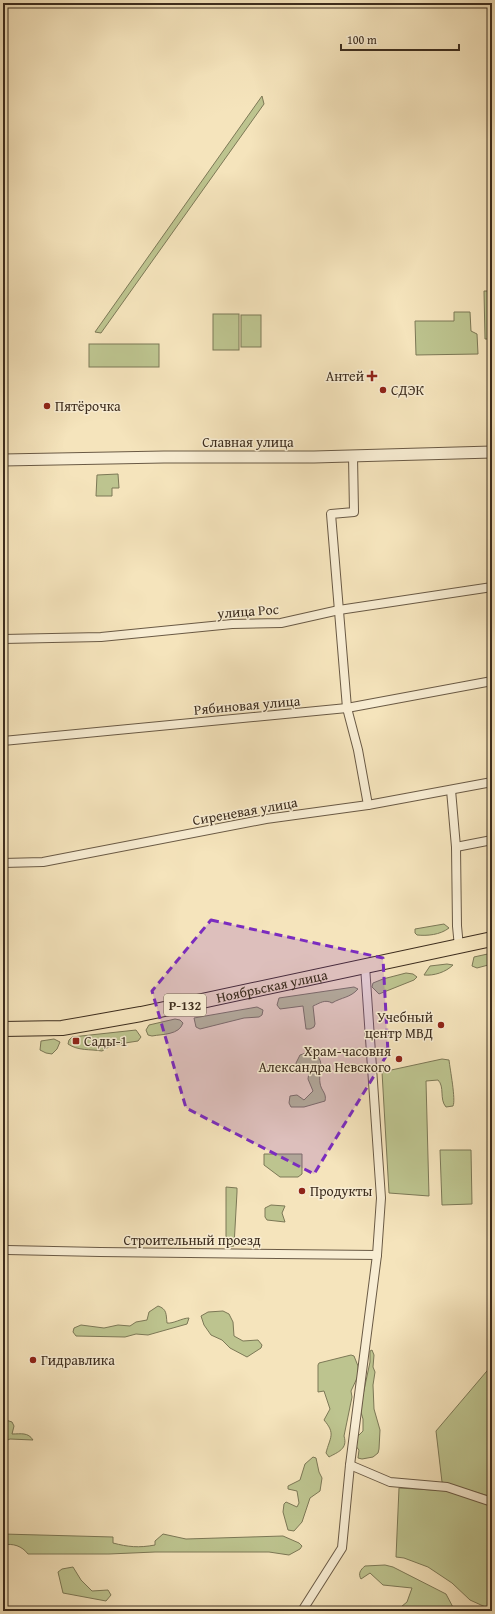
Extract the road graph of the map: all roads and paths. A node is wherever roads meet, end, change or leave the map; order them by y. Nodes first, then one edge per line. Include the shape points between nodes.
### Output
1 (492, 452) edge
2 (352, 456) junction
3 (3, 460) edge
4 (492, 587) edge
5 (338, 610) junction
6 (3, 640) edge
7 (492, 681) edge
8 (347, 708) junction
9 (3, 741) edge
10 (492, 782) edge
11 (451, 790) junction
12 (368, 805) junction
13 (492, 840) edge
14 (456, 848) junction
15 (3, 863) edge
16 (492, 939) edge
17 (459, 947) junction
18 (365, 966) junction
19 (3, 1029) edge
20 (7, 1250) dead end
21 (377, 1255) junction
22 (350, 1465) junction
23 (492, 1502) edge
24 (302, 1611) edge

1 - 2 street, Славная улица
2 - 3 street, Славная улица
2 - 5 street via 354,512 332,514
4 - 5 street, улица Рос
5 - 6 street, улица Рос via 275,623 232,624 101,637
5 - 8 street
7 - 8 street, Рябиновая улица
8 - 9 street, Рябиновая улица
8 - 12 street
10 - 11 street, Сиреневая улица
11 - 12 street, Сиреневая улица
11 - 14 street
12 - 15 street, Сиреневая улица via 266,819 42,862
13 - 14 street
14 - 17 street
16 - 17 highway, Ноябрьская улица / Р-132
17 - 18 highway, Ноябрьская улица / Р-132
18 - 19 highway, Ноябрьская улица / Р-132 via 141,1014 62,1028
18 - 21 street via 381,1198
20 - 21 street, Строительный проезд
21 - 22 street
22 - 23 street via 390,1482 447,1487
22 - 24 street via 342,1548

